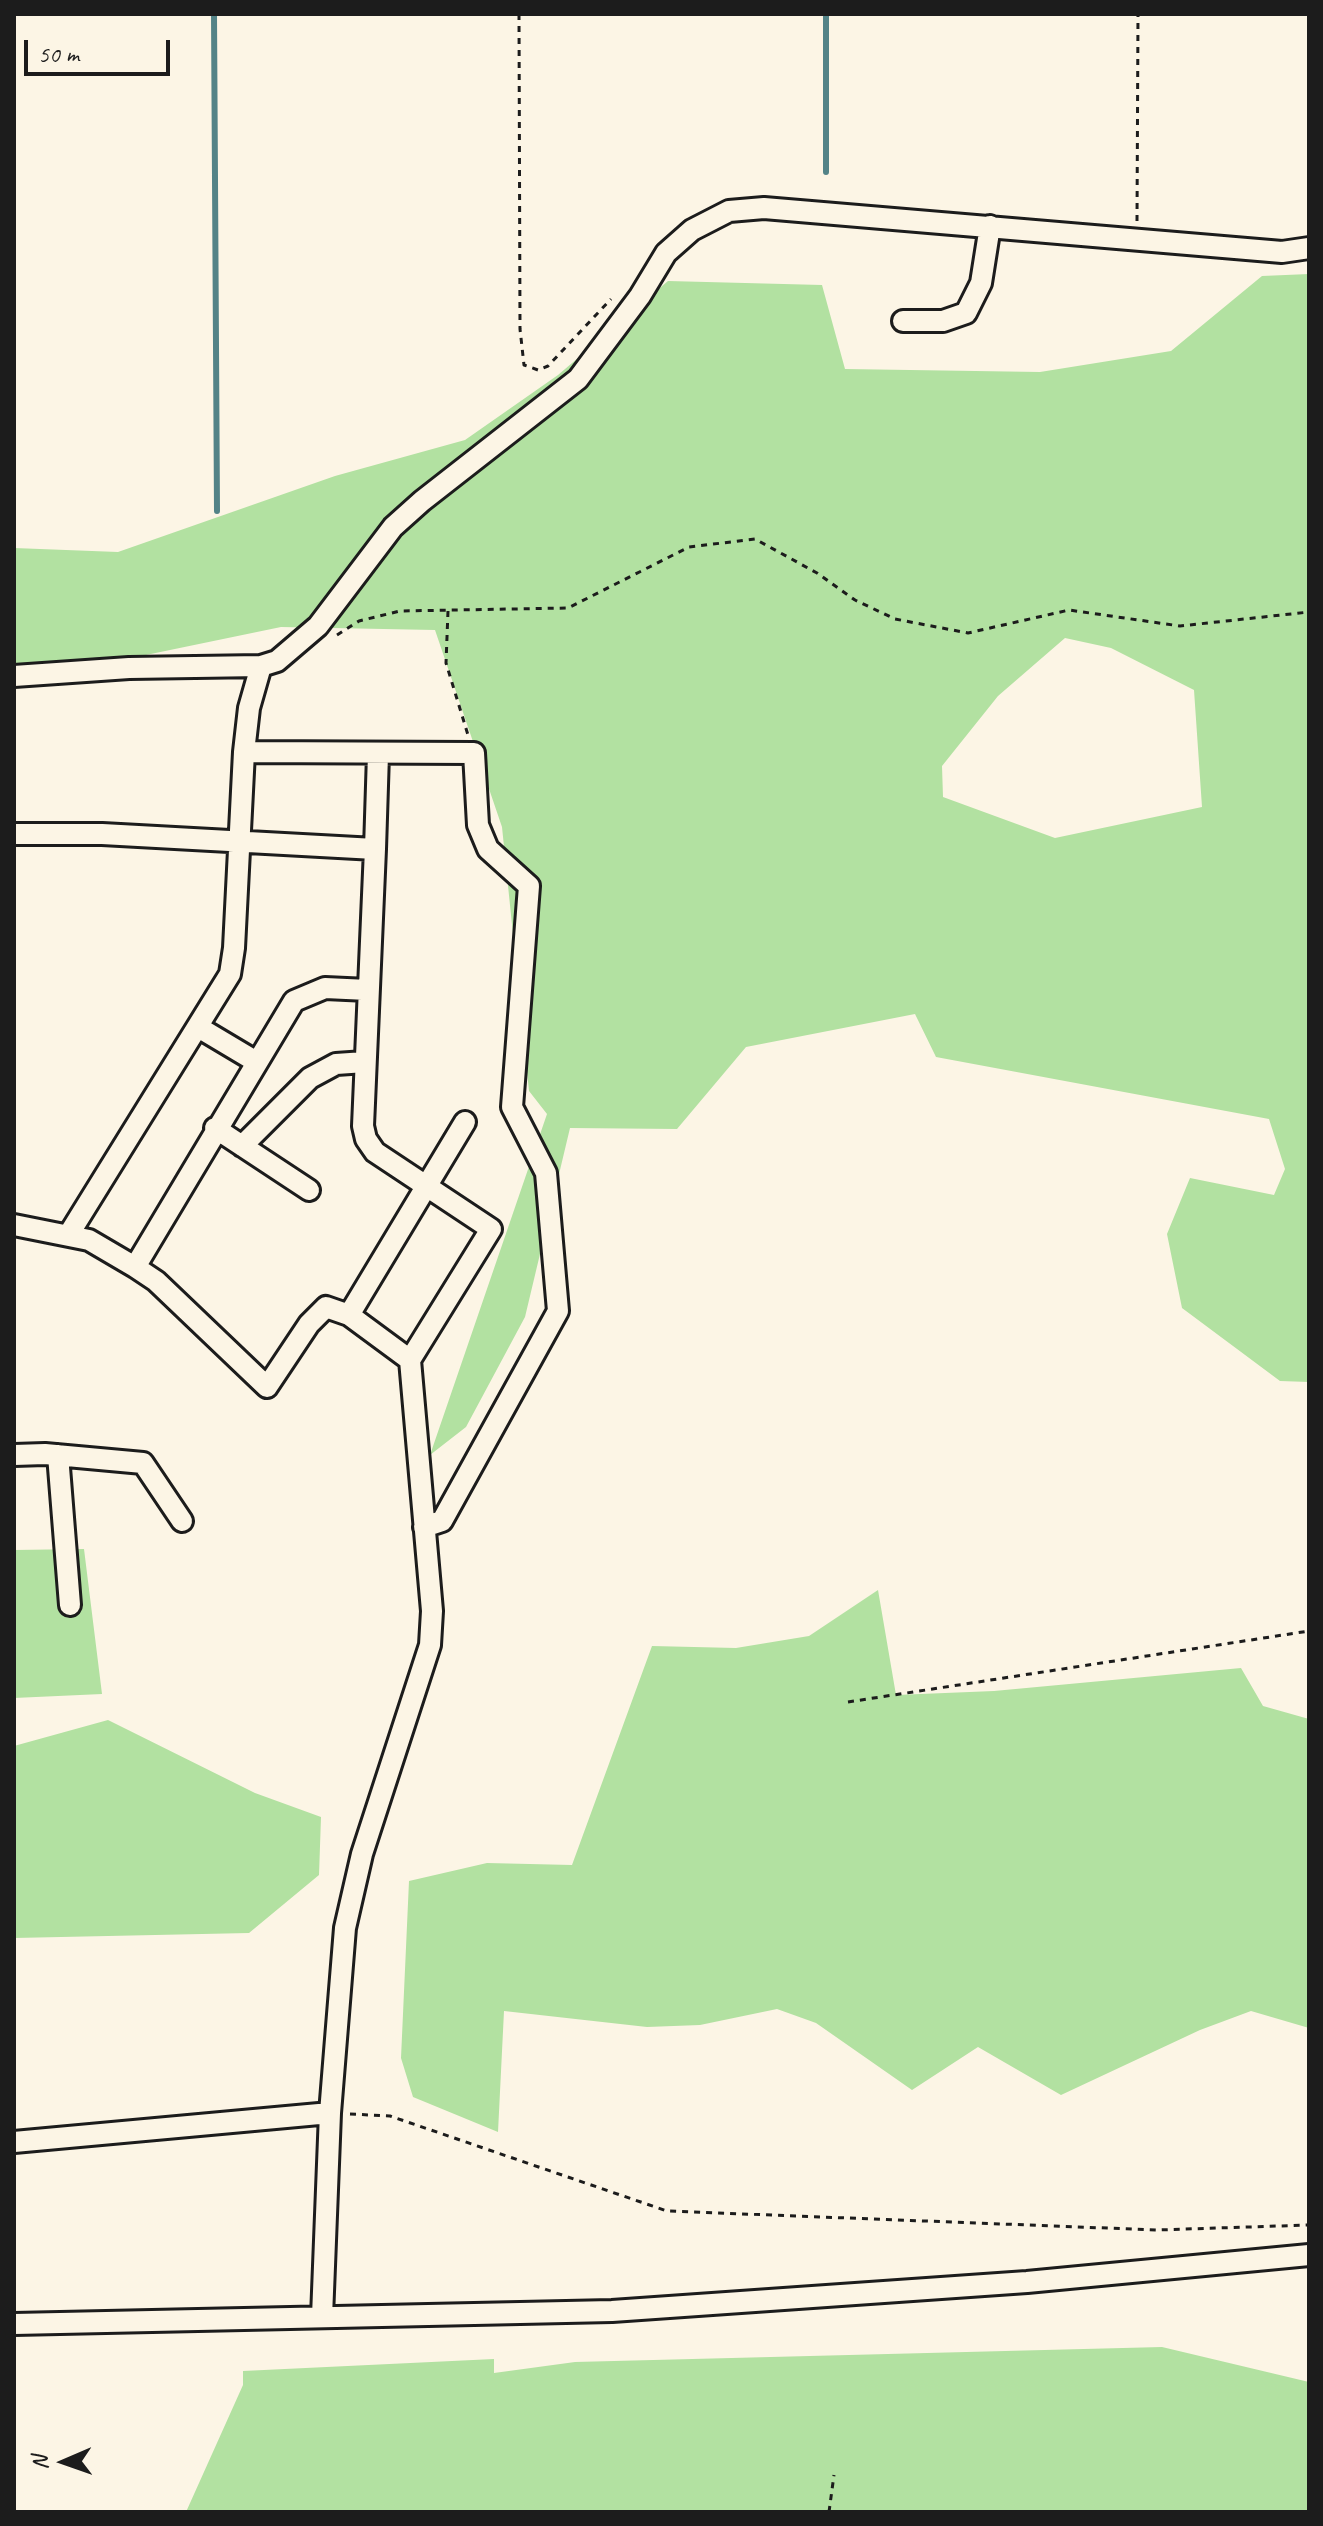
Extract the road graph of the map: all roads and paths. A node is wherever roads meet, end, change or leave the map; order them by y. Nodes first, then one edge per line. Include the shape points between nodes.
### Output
1 (519, 14) edge
2 (1138, 14) edge
3 (990, 226) junction
4 (1137, 237) junction
5 (1309, 248) edge
6 (612, 298) dead end
7 (903, 321) dead end
8 (448, 611) junction
9 (1309, 612) edge
10 (334, 637) dead end
11 (261, 666) junction
12 (14, 676) edge
13 (244, 752) junction
14 (474, 753) junction
15 (378, 754) junction
16 (14, 834) edge
17 (239, 841) junction
18 (375, 849) junction
19 (368, 990) junction
20 (198, 1027) junction
21 (255, 1061) junction
22 (365, 1062) junction
23 (465, 1122) dead end
24 (215, 1128) junction
25 (242, 1146) junction
26 (426, 1186) junction
27 (309, 1190) dead end
28 (14, 1225) edge
29 (69, 1234) junction
30 (135, 1267) junction
31 (349, 1315) junction
32 (410, 1360) junction
33 (14, 1455) edge
34 (58, 1455) junction
35 (182, 1521) dead end
36 (424, 1527) junction
37 (70, 1605) dead end
38 (1309, 1631) edge
39 (848, 1702) dead end
40 (330, 2113) junction
41 (14, 2142) edge
42 (1309, 2225) edge
43 (1309, 2255) edge
44 (322, 2317) junction
45 (14, 2324) edge
46 (834, 2475) dead end
47 (829, 2512) edge

1 - 6 path via 524,365 538,370 548,366
2 - 4 path
3 - 4 street
3 - 7 street via 981,283 966,313 943,321
3 - 11 street via 764,208 729,211 703,223 666,253 578,379 393,527 318,626 277,661
4 - 5 street via 1282,252
8 - 9 path via 568,608 689,547 755,539 895,619 968,633 1069,610 1180,626
8 - 10 path via 388,613 359,621
8 - 14 path via 446,663
11 - 12 street
11 - 13 street
13 - 15 street
13 - 17 street
14 - 15 street
14 - 36 street via 478,825 488,849 529,886 512,1107 546,1173 558,1311 442,1521
15 - 18 street
16 - 17 street
17 - 18 street
17 - 20 street via 230,974
18 - 19 street
19 - 21 street via 325,988 294,1001
19 - 22 street
20 - 21 street
20 - 29 street
21 - 24 street
22 - 25 street via 336,1064 310,1078
22 - 26 street via 366,1139 375,1152
23 - 26 street
24 - 25 street
24 - 30 street
25 - 27 street
26 - 31 street
26 - 32 street via 491,1229
28 - 29 street
29 - 30 street
30 - 31 street via 267,1387 320,1311 335,1308
31 - 32 street
32 - 36 street
33 - 34 street
34 - 35 street via 143,1463
34 - 37 street
36 - 40 street via 430,1645 353,1889 342,1955
38 - 39 path
40 - 41 street
40 - 42 path via 390,2116 667,2211 1157,2230
40 - 44 street
43 - 44 street via 1027,2282 612,2311
44 - 45 street
46 - 47 path

